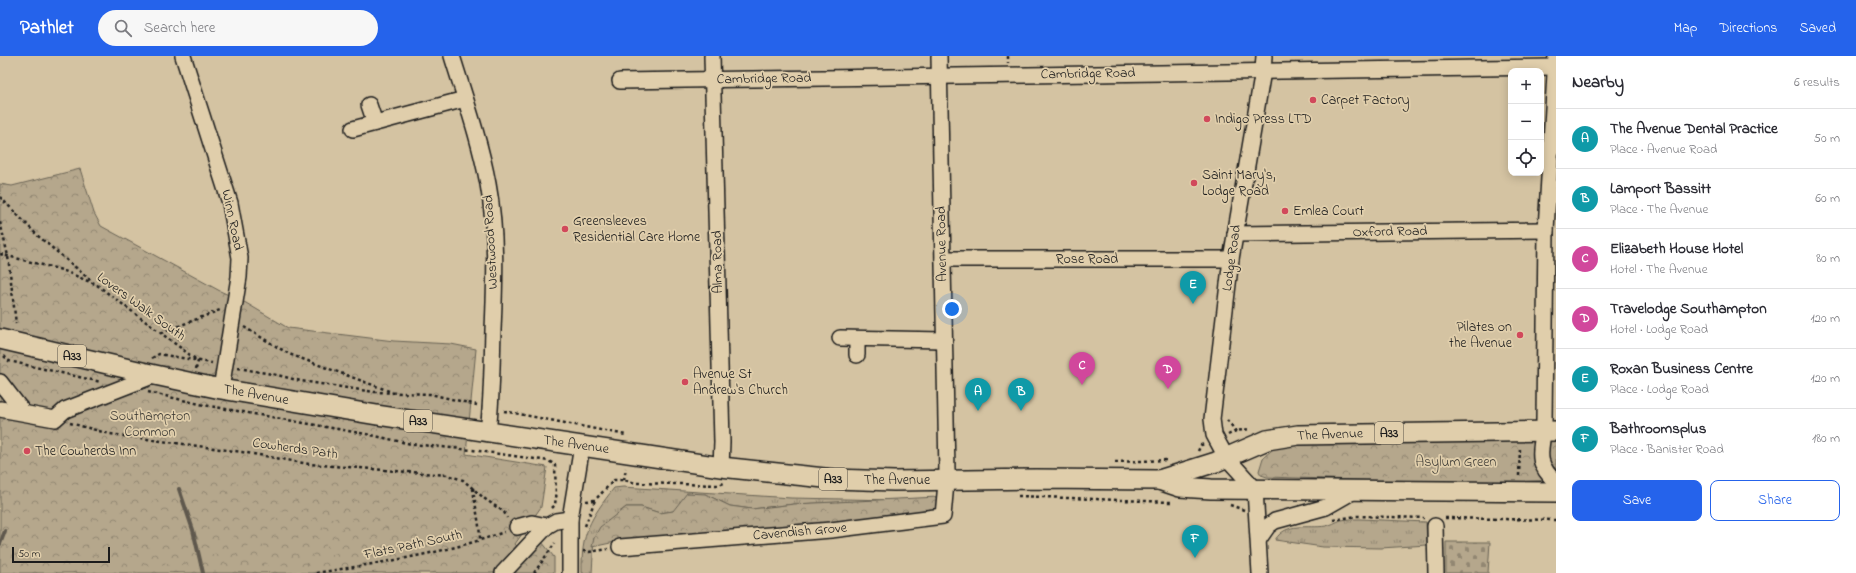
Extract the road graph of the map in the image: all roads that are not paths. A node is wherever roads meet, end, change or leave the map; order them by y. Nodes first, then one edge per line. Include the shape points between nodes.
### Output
1 (183, 56) edge
2 (452, 56) edge
3 (712, 56) edge
4 (939, 56) edge
5 (1264, 56) edge
6 (1556, 56) edge
7 (1428, 62) edge
8 (1556, 67) edge
9 (1263, 71) junction
10 (939, 76) junction
11 (713, 80) junction
12 (620, 81) dead end
13 (465, 99) junction
14 (370, 105) dead end
15 (375, 123) junction
16 (353, 129) dead end
17 (1546, 230) junction
18 (1235, 234) junction
19 (943, 259) junction
20 (1231, 259) junction
21 (840, 338) dead end
22 (857, 338) junction
23 (0, 339) edge
24 (944, 340) junction
25 (857, 355) dead end
26 (155, 376) junction
27 (0, 382) edge
28 (221, 389) junction
29 (0, 409) edge
30 (23, 412) junction
31 (1550, 431) edge
32 (488, 432) junction
33 (582, 446) junction
34 (1226, 458) junction
35 (720, 476) junction
36 (946, 480) junction
37 (1159, 480) junction
38 (1556, 482) edge
39 (1255, 489) junction
40 (1354, 491) junction
41 (1556, 492) edge
42 (570, 519) junction
43 (547, 526) junction
44 (511, 527) road end
45 (1439, 533) dead end
46 (1259, 539) junction
47 (620, 548) dead end
48 (503, 573) edge
49 (570, 573) edge
50 (1260, 573) edge
51 (1436, 573) edge

1 - 28 street, Winn Road via 230,203 240,258 240,277
2 - 13 street, Westwood Road
3 - 11 street, Alma Road
4 - 10 street, Avenue Road
5 - 9 street, Lodge Road
6 - 8 street
7 - 8 street, Cambridge Road
7 - 9 street, Cambridge Road
8 - 17 street
9 - 10 street, Cambridge Road
9 - 18 street, Lodge Road
10 - 11 street, Cambridge Road
10 - 19 street, Avenue Road
11 - 12 street, Cambridge Road
11 - 35 street, Alma Road via 722,426
13 - 15 street
13 - 32 street, Westwood Road via 481,151 488,185 494,242 491,408
14 - 15 street
15 - 16 street
17 - 18 street, Oxford Road
17 - 31 street
18 - 20 street, Lodge Road
19 - 20 street, Rose Road
19 - 24 street, Avenue Road
20 - 34 street, Lodge Road via 1212,419 1214,435
21 - 22 street
22 - 24 street
22 - 25 street
23 - 26 main road, The Avenue / A33
24 - 36 street, Avenue Road
26 - 28 main road, The Avenue / A33
26 - 30 street via 65,410 55,419
27 - 30 street
28 - 32 main road, The Avenue / A33
29 - 30 street
31 - 34 main road, The Avenue / A33 via 1298,435 1267,440
31 - 38 street via 1540,450 1540,459 1543,467
32 - 33 main road, The Avenue / A33
33 - 35 main road, The Avenue / A33
33 - 42 street
34 - 37 main road, The Avenue / A33
34 - 39 street, Lodge Road
35 - 36 main road, The Avenue / A33
36 - 37 main road, The Avenue / A33
36 - 47 street, Cavendish Grove via 944,516 831,530
37 - 39 main road, The Avenue / A33 via 1180,487
39 - 40 main road, The Avenue / A33
39 - 46 street
40 - 41 main road, The Avenue / A33
40 - 46 street via 1326,506 1275,521
42 - 43 street via 556,521
42 - 49 street
43 - 44 street via 532,524
43 - 48 street
45 - 51 street
46 - 50 street

